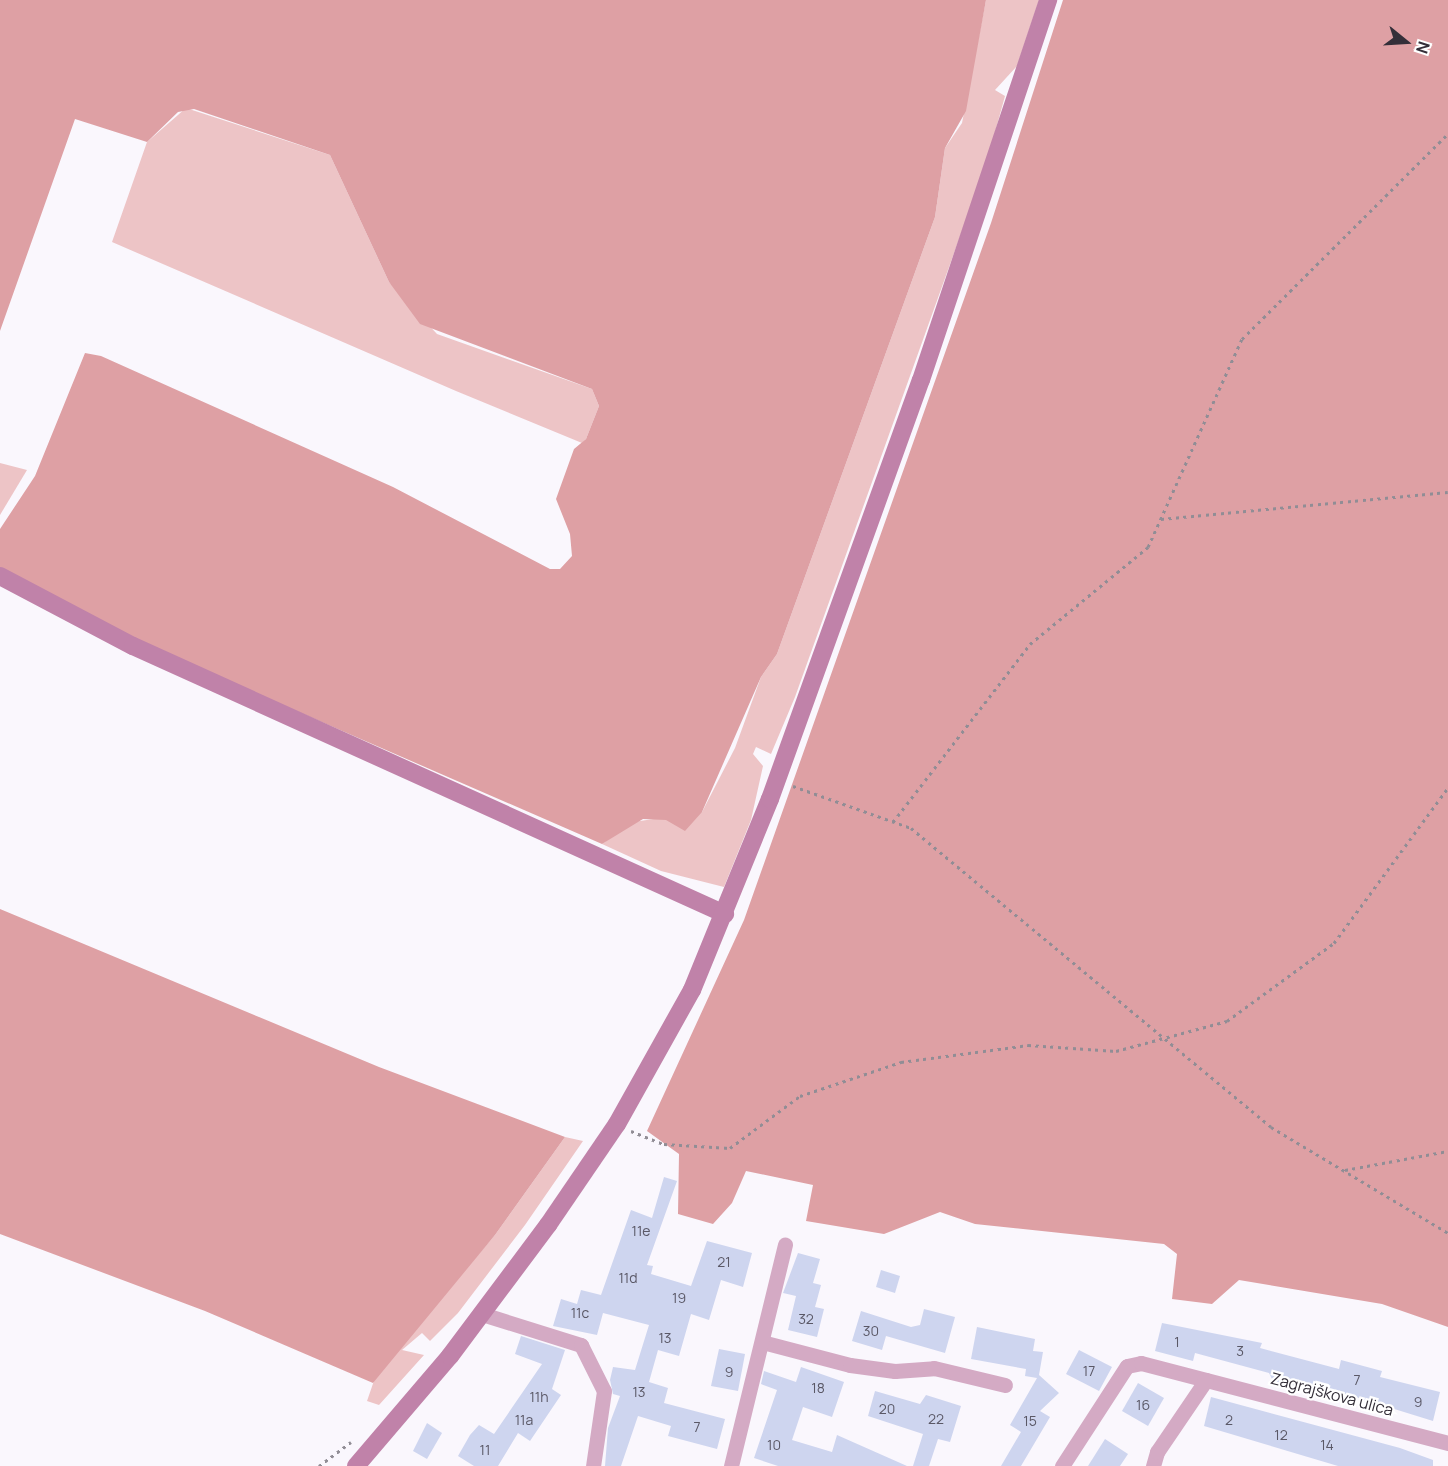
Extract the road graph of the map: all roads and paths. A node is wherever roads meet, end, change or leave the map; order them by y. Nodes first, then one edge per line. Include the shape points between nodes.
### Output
1 (1048, 0) edge
2 (1448, 134) edge
3 (1448, 492) edge
4 (1161, 519) junction
5 (0, 576) edge
6 (777, 780) junction
7 (1448, 788) edge
8 (893, 822) junction
9 (725, 914) junction
10 (1170, 1041) junction
11 (616, 1126) junction
12 (1448, 1151) edge
13 (1344, 1171) junction
14 (1448, 1233) edge
15 (784, 1245) dead end
16 (482, 1314) junction
17 (762, 1342) junction
18 (1206, 1380) junction
19 (1005, 1385) dead end
20 (354, 1440) dead end
21 (1448, 1443) edge
22 (319, 1466) edge
23 (356, 1466) edge
24 (593, 1466) edge
25 (730, 1466) edge
26 (1062, 1466) edge
27 (1153, 1466) edge

1 - 6 street via 921,380
2 - 4 path via 1242,339
3 - 4 path
4 - 8 path via 1148,547 1030,644
5 - 9 street via 133,646
6 - 8 path
6 - 9 street
7 - 10 path via 1334,943 1227,1022
8 - 10 path via 911,828
9 - 11 street via 692,990
10 - 11 path via 1092,1053 1028,1045 901,1062 800,1096 730,1148 664,1144
10 - 13 path via 1271,1127
11 - 16 street
12 - 13 path
13 - 14 path
15 - 17 street
16 - 23 street
16 - 24 street via 582,1345 604,1391
17 - 19 street via 850,1365 895,1371 934,1368
17 - 25 street
18 - 21 street, Zagrajškova ulica
18 - 26 street, Zagrajškova ulica via 1141,1363 1127,1366
18 - 27 street via 1157,1452
20 - 22 path

